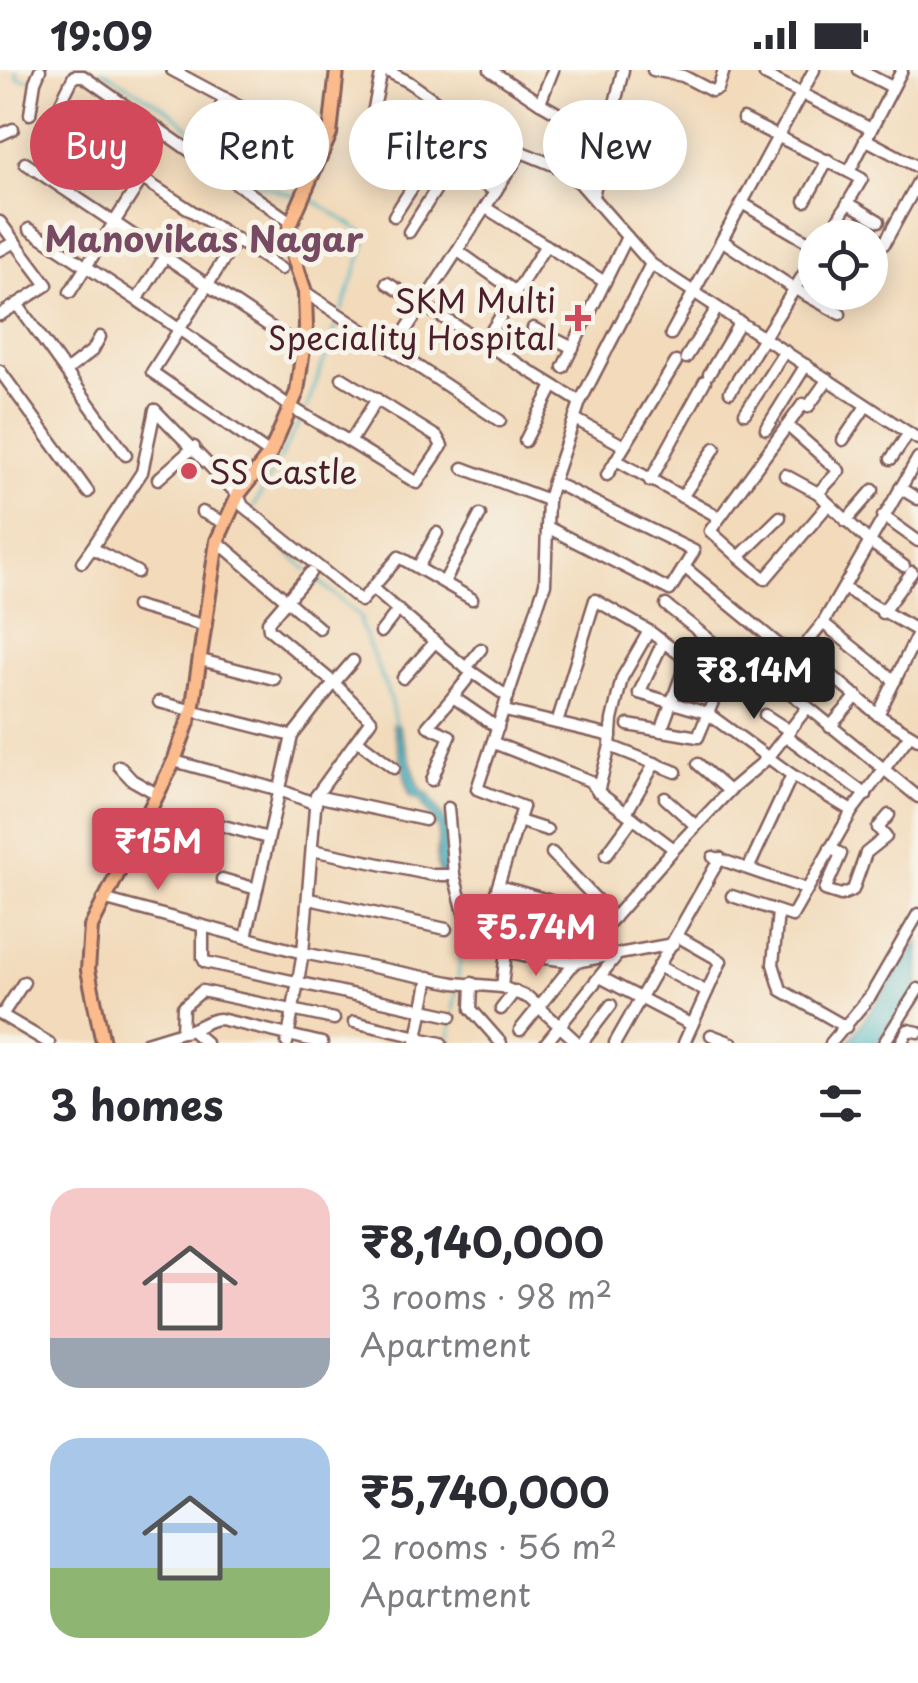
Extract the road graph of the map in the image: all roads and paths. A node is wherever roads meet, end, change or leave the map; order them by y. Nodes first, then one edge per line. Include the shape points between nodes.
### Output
1 (40, 70) edge
2 (172, 70) edge
3 (337, 70) edge
4 (383, 70) edge
5 (415, 70) edge
6 (490, 70) edge
7 (553, 70) edge
8 (623, 70) edge
9 (653, 70) edge
10 (724, 70) edge
11 (814, 70) edge
12 (858, 70) edge
13 (902, 70) edge
14 (765, 75) dead end
15 (409, 82) junction
16 (892, 86) junction
17 (801, 94) junction
18 (224, 98) joint
19 (32, 100) edge
20 (62, 100) edge
21 (118, 100) edge
22 (228, 100) edge
23 (376, 100) edge
24 (435, 100) edge
25 (540, 103) junction
26 (543, 105) edge
27 (744, 118) dead end
28 (13, 129) dead end
29 (163, 130) edge
30 (329, 133) edge
31 (0, 134) edge
32 (868, 134) junction
33 (778, 137) junction
34 (523, 153) edge
35 (828, 160) junction
36 (25, 163) dead end
37 (918, 168) edge
38 (849, 172) junction
39 (918, 182) edge
40 (135, 190) edge
41 (163, 190) edge
42 (306, 190) edge
43 (411, 190) edge
44 (496, 191) joint
45 (593, 196) junction
46 (805, 201) dead end
47 (742, 203) junction
48 (848, 203) junction
49 (486, 208) junction
50 (394, 216) dead end
51 (293, 218) junction
52 (838, 220) edge
53 (876, 220) edge
54 (0, 222) edge
55 (114, 222) junction
56 (29, 229) dead end
57 (408, 232) dead end
58 (798, 236) edge
59 (628, 237) junction
60 (888, 237) edge
61 (237, 239) junction
62 (723, 241) junction
63 (15, 242) junction
64 (546, 245) junction
65 (0, 250) edge
66 (458, 251) junction
67 (166, 255) junction
68 (651, 264) junction
69 (86, 268) junction
70 (281, 269) dead end
71 (604, 282) junction
72 (209, 283) junction
73 (386, 284) dead end
74 (798, 284) edge
75 (795, 289) junction
76 (70, 292) dead end
77 (305, 292) junction
78 (516, 292) junction
79 (695, 293) junction
80 (138, 300) junction
81 (18, 304) junction
82 (422, 306) junction
83 (717, 308) junction
84 (840, 314) dead end
85 (0, 316) edge
86 (740, 322) junction
87 (533, 328) dead end
88 (180, 331) junction
89 (671, 334) dead end
90 (762, 336) junction
91 (100, 338) dead end
92 (483, 344) junction
93 (302, 348) junction
94 (573, 348) junction
95 (393, 350) junction
96 (785, 352) junction
97 (806, 365) junction
98 (563, 368) dead end
99 (0, 371) edge
100 (66, 371) junction
101 (342, 378) dead end
102 (828, 380) junction
103 (553, 386) junction
104 (730, 392) dead end
105 (377, 399) junction
106 (580, 402) junction
107 (866, 406) junction
108 (300, 413) junction
109 (745, 413) dead end
110 (575, 419) junction
111 (500, 421) dead end
112 (789, 427) junction
113 (766, 430) dead end
114 (914, 436) edge
115 (843, 440) dead end
116 (525, 441) dead end
117 (350, 442) junction
118 (624, 446) junction
119 (194, 448) junction
120 (715, 448) dead end
121 (126, 454) dead end
122 (270, 454) junction
123 (918, 458) edge
124 (891, 459) dead end
125 (616, 460) junction
126 (464, 468) dead end
127 (608, 475) dead end
128 (785, 475) dead end
129 (158, 479) dead end
130 (650, 480) junction
131 (554, 482) junction
132 (900, 488) junction
133 (873, 490) dead end
134 (88, 492) dead end
135 (818, 492) junction
136 (682, 497) junction
137 (918, 499) edge
138 (241, 500) junction
139 (548, 500) junction
140 (829, 504) junction
141 (202, 512) dead end
142 (713, 514) dead end
143 (480, 515) dead end
144 (883, 516) junction
145 (780, 517) dead end
146 (846, 520) junction
147 (225, 523) junction
148 (547, 527) junction
149 (438, 533) dead end
150 (217, 540) junction
151 (918, 541) edge
152 (871, 543) junction
153 (92, 548) junction
154 (739, 557) junction
155 (82, 562) dead end
156 (418, 567) junction
157 (684, 567) junction
158 (138, 572) dead end
159 (310, 573) dead end
160 (912, 573) edge
161 (444, 582) junction
162 (373, 589) junction
163 (844, 589) junction
164 (472, 598) dead end
165 (287, 600) junction
166 (666, 604) dead end
167 (136, 606) dead end
168 (398, 610) junction
169 (882, 613) junction
170 (823, 623) junction
171 (206, 626) junction
172 (319, 628) dead end
173 (917, 628) edge
174 (649, 631) junction
175 (381, 632) dead end
176 (706, 637) junction
177 (435, 642) junction
178 (663, 642) junction
179 (480, 649) dead end
180 (798, 654) junction
181 (201, 660) junction
182 (687, 660) junction
183 (353, 661) dead end
184 (469, 671) junction
185 (274, 678) dead end
186 (403, 678) dead end
187 (896, 681) junction
188 (334, 683) junction
189 (720, 685) junction
190 (453, 696) junction
191 (857, 696) junction
192 (508, 697) junction
193 (159, 702) dead end
194 (670, 702) junction
195 (807, 708) junction
196 (192, 711) junction
197 (505, 711) junction
198 (707, 713) junction
199 (878, 714) junction
200 (765, 715) dead end
201 (556, 723) junction
202 (628, 725) dead end
203 (830, 727) junction
204 (498, 728) junction
205 (661, 730) junction
206 (788, 733) junction
207 (292, 736) junction
208 (914, 737) edge
209 (357, 740) junction
210 (611, 741) junction
211 (494, 742) junction
212 (768, 758) junction
213 (174, 761) junction
214 (656, 764) junction
215 (698, 764) dead end
216 (119, 766) dead end
217 (394, 768) dead end
218 (883, 770) junction
219 (676, 772) dead end
220 (792, 775) junction
221 (432, 780) dead end
222 (280, 790) junction
223 (729, 791) junction
224 (598, 792) junction
225 (157, 794) junction
226 (866, 795) junction
227 (665, 798) dead end
228 (918, 798) edge
229 (316, 800) junction
230 (448, 808) dead end
231 (852, 811) junction
232 (889, 815) dead end
233 (629, 816) junction
234 (426, 820) dead end
235 (519, 820) junction
236 (204, 822) dead end
237 (696, 826) junction
238 (547, 830) dead end
239 (268, 838) junction
240 (830, 848) junction
241 (674, 849) junction
242 (312, 850) junction
243 (552, 853) dead end
244 (606, 854) dead end
245 (749, 867) junction
246 (454, 875) junction
247 (222, 879) dead end
248 (498, 886) junction
249 (257, 888) junction
250 (806, 889) junction
251 (732, 896) dead end
252 (103, 899) junction
253 (309, 899) junction
254 (568, 906) dead end
255 (778, 912) junction
256 (918, 914) edge
257 (465, 916) dead end
258 (614, 918) junction
259 (203, 926) junction
260 (446, 929) dead end
261 (246, 937) junction
262 (675, 940) junction
263 (593, 941) junction
264 (477, 944) dead end
265 (506, 951) junction
266 (304, 953) junction
267 (617, 956) junction
268 (574, 962) junction
269 (660, 967) junction
270 (429, 977) junction
271 (602, 978) junction
272 (24, 982) dead end
273 (297, 983) junction
274 (463, 983) junction
275 (502, 987) junction
276 (918, 989) edge
277 (515, 992) junction
278 (707, 992) junction
279 (641, 1001) junction
280 (611, 1006) dead end
281 (538, 1007) junction
282 (500, 1009) dead end
283 (422, 1010) junction
284 (293, 1011) junction
285 (1, 1014) edge
286 (451, 1016) dead end
287 (334, 1019) dead end
288 (354, 1022) dead end
289 (692, 1025) junction
290 (560, 1026) junction
291 (846, 1028) junction
292 (520, 1030) dead end
293 (187, 1031) junction
294 (624, 1032) junction
295 (918, 1032) edge
296 (711, 1035) dead end
297 (288, 1039) edge
298 (417, 1039) edge
299 (498, 1042) edge
300 (50, 1043) edge
301 (100, 1043) edge
302 (146, 1043) edge
303 (206, 1043) edge
304 (322, 1043) edge
305 (442, 1043) edge
306 (546, 1043) edge
307 (580, 1043) edge
308 (615, 1043) edge
309 (636, 1043) edge
310 (684, 1043) edge
311 (732, 1043) edge
312 (832, 1043) edge
313 (884, 1043) edge
314 (901, 1043) edge

1 - 19 street
2 - 18 street
3 - 30 main road
4 - 15 street
4 - 23 street
5 - 15 street
6 - 25 street
7 - 25 street
8 - 45 street
9 - 10 street via 712,91
11 - 17 street
12 - 16 street
13 - 16 street
14 - 17 street
15 - 24 street
16 - 32 street
17 - 32 street
17 - 33 street
18 - 22 street
20 - 21 street via 74,76
25 - 26 street
27 - 33 street
28 - 31 street
29 - 51 street
32 - 37 street
32 - 38 street
33 - 35 street
33 - 47 street
34 - 45 street via 556,166
35 - 38 street
35 - 46 street
36 - 55 street
38 - 48 street via 862,178
39 - 60 street
40 - 55 street
41 - 61 street
42 - 51 main road
43 - 50 street
44 - 49 street
44 - 57 street via 448,170
45 - 59 street
47 - 58 street
47 - 62 street
48 - 52 street
48 - 53 street
49 - 64 street
49 - 66 street
51 - 77 main road via 289,243
54 - 63 street
55 - 67 street
55 - 69 street
56 - 69 street
59 - 68 street
59 - 71 street
61 - 70 street
61 - 72 street
62 - 75 street
62 - 79 street
63 - 65 street
63 - 81 street via 47,285
64 - 71 street
64 - 78 street
66 - 78 street
66 - 82 street
67 - 72 street
67 - 80 street
68 - 79 street
68 - 106 street
69 - 76 street
69 - 80 street
71 - 94 street
72 - 88 street
72 - 93 street
73 - 82 street
74 - 75 street
75 - 84 street
75 - 90 street
77 - 93 main road
77 - 95 street
78 - 92 street
79 - 83 street
79 - 89 street
80 - 88 street
81 - 85 street
81 - 100 street
82 - 92 street
82 - 95 street
83 - 86 street
83 - 118 street
86 - 90 street
86 - 130 street
87 - 94 street
88 - 108 street
88 - 122 street via 152,372
90 - 96 street
90 - 104 street
91 - 100 street
92 - 103 street
93 - 108 main road
94 - 98 street
95 - 111 street
96 - 97 street
96 - 109 street
97 - 102 street
97 - 113 street
99 - 134 street
100 - 121 street
101 - 105 street
102 - 107 street
102 - 112 street
103 - 106 street
103 - 116 street via 532,414
105 - 117 street
105 - 117 street via 438,437 438,454 415,483
106 - 110 street
107 - 114 street
107 - 115 street
108 - 117 street
108 - 122 main road
110 - 118 street
110 - 131 street
112 - 135 street via 839,471
112 - 154 street via 710,531
114 - 124 street
118 - 125 street
119 - 129 street
119 - 138 street
119 - 153 street via 155,410 142,472
120 - 136 street
122 - 138 main road
123 - 132 street
125 - 127 street
125 - 130 street
126 - 139 street
128 - 135 street
130 - 136 street
131 - 139 street
131 - 157 street via 694,551
132 - 137 street
132 - 144 street
133 - 146 street
135 - 140 street
136 - 142 street
138 - 147 main road
138 - 162 street via 361,601
139 - 148 street
140 - 146 street
140 - 154 street via 765,580
141 - 147 street
143 - 161 street
144 - 151 street
144 - 152 street
145 - 154 street
146 - 152 street
147 - 150 main road
148 - 157 street via 670,590
148 - 192 street via 544,584
149 - 156 street
150 - 165 street
150 - 171 main road
152 - 160 street
152 - 163 street
153 - 155 street
153 - 158 street
156 - 161 street
156 - 162 street via 399,557
157 - 180 street
159 - 165 street
160 - 169 street
161 - 164 street
162 - 168 street
163 - 169 street
163 - 170 street
165 - 172 street
165 - 188 street via 268,629
166 - 176 street
167 - 171 street
168 - 175 street
168 - 177 street
169 - 173 street
170 - 180 street
170 - 187 street
171 - 181 main road
173 - 187 street
174 - 178 street
174 - 201 street via 595,600
174 - 210 street via 622,678
176 - 182 street
176 - 189 street via 738,655
177 - 184 street
177 - 186 street
178 - 182 street
178 - 194 street via 639,693
179 - 184 street
180 - 191 street
180 - 195 street via 776,681
181 - 185 street
181 - 196 main road
182 - 189 street
182 - 194 street
183 - 188 street
184 - 190 street
184 - 192 street
187 - 199 street
188 - 207 street
188 - 209 street via 371,720
189 - 198 street
190 - 204 street
190 - 221 street via 428,726 450,736
191 - 199 street
191 - 203 street
192 - 197 street
193 - 196 street
194 - 198 street
194 - 205 street
195 - 203 street
195 - 206 street
196 - 207 street
196 - 213 main road
197 - 201 street
197 - 204 street
198 - 205 street via 698,737
198 - 212 street
199 - 208 street
200 - 206 street
201 - 210 street
202 - 205 street
203 - 218 street
204 - 211 street
206 - 212 street
206 - 226 street
207 - 222 street
208 - 218 street
209 - 217 street
209 - 229 street
210 - 214 street
210 - 224 street
211 - 224 street via 590,781
211 - 235 street via 477,790 524,806
212 - 220 street
212 - 223 street
213 - 222 street
213 - 225 main road
214 - 219 street
214 - 233 street
215 - 223 street
216 - 225 street
218 - 226 street
218 - 228 street
220 - 231 street
220 - 245 street
222 - 229 street
222 - 239 street
223 - 237 street
224 - 233 street
225 - 252 main road
226 - 231 street
227 - 237 street
229 - 234 street
229 - 242 street
230 - 246 street
231 - 240 street
232 - 240 street via 878,828 886,836 866,853 853,890 841,895 825,890 840,854
233 - 241 street
233 - 244 street
235 - 238 street
235 - 248 street
236 - 239 street
237 - 241 street
239 - 249 street
240 - 250 street
241 - 258 street
242 - 246 street
242 - 253 street
243 - 258 street
245 - 250 street
245 - 262 street via 717,858
246 - 257 street
247 - 249 street
248 - 254 street
248 - 263 street via 489,914
249 - 261 street
250 - 255 street via 792,916
251 - 255 street
252 - 259 street
252 - 301 main road via 91,928 88,970
253 - 260 street
253 - 266 street
255 - 291 street via 773,964 781,990
256 - 291 street
258 - 263 street
259 - 261 street
259 - 273 street via 204,961
261 - 266 street
262 - 267 street
262 - 269 street
262 - 278 street via 721,961
263 - 268 street
264 - 265 street
265 - 268 street
265 - 275 street
266 - 270 street
266 - 273 street
267 - 268 street
267 - 271 street
268 - 281 street
269 - 278 street
269 - 279 street
270 - 274 street
270 - 283 street
271 - 279 street
271 - 290 street
272 - 285 street
273 - 283 street
273 - 284 street
274 - 275 street
274 - 299 street via 471,1009
275 - 277 street
276 - 313 street
277 - 281 street
277 - 282 street
278 - 289 street
279 - 289 street
279 - 294 street
280 - 307 street
281 - 290 street
281 - 292 street
283 - 286 street
283 - 298 street
284 - 287 street
284 - 293 street via 202,992 183,1007
284 - 297 street
285 - 300 street
288 - 298 street
289 - 310 street
290 - 306 street
290 - 307 street
291 - 312 street
293 - 297 street via 220,1019
293 - 302 street
293 - 303 street
294 - 308 street
294 - 309 street
295 - 314 street via 908,1030
296 - 311 street
297 - 304 street
298 - 305 street

